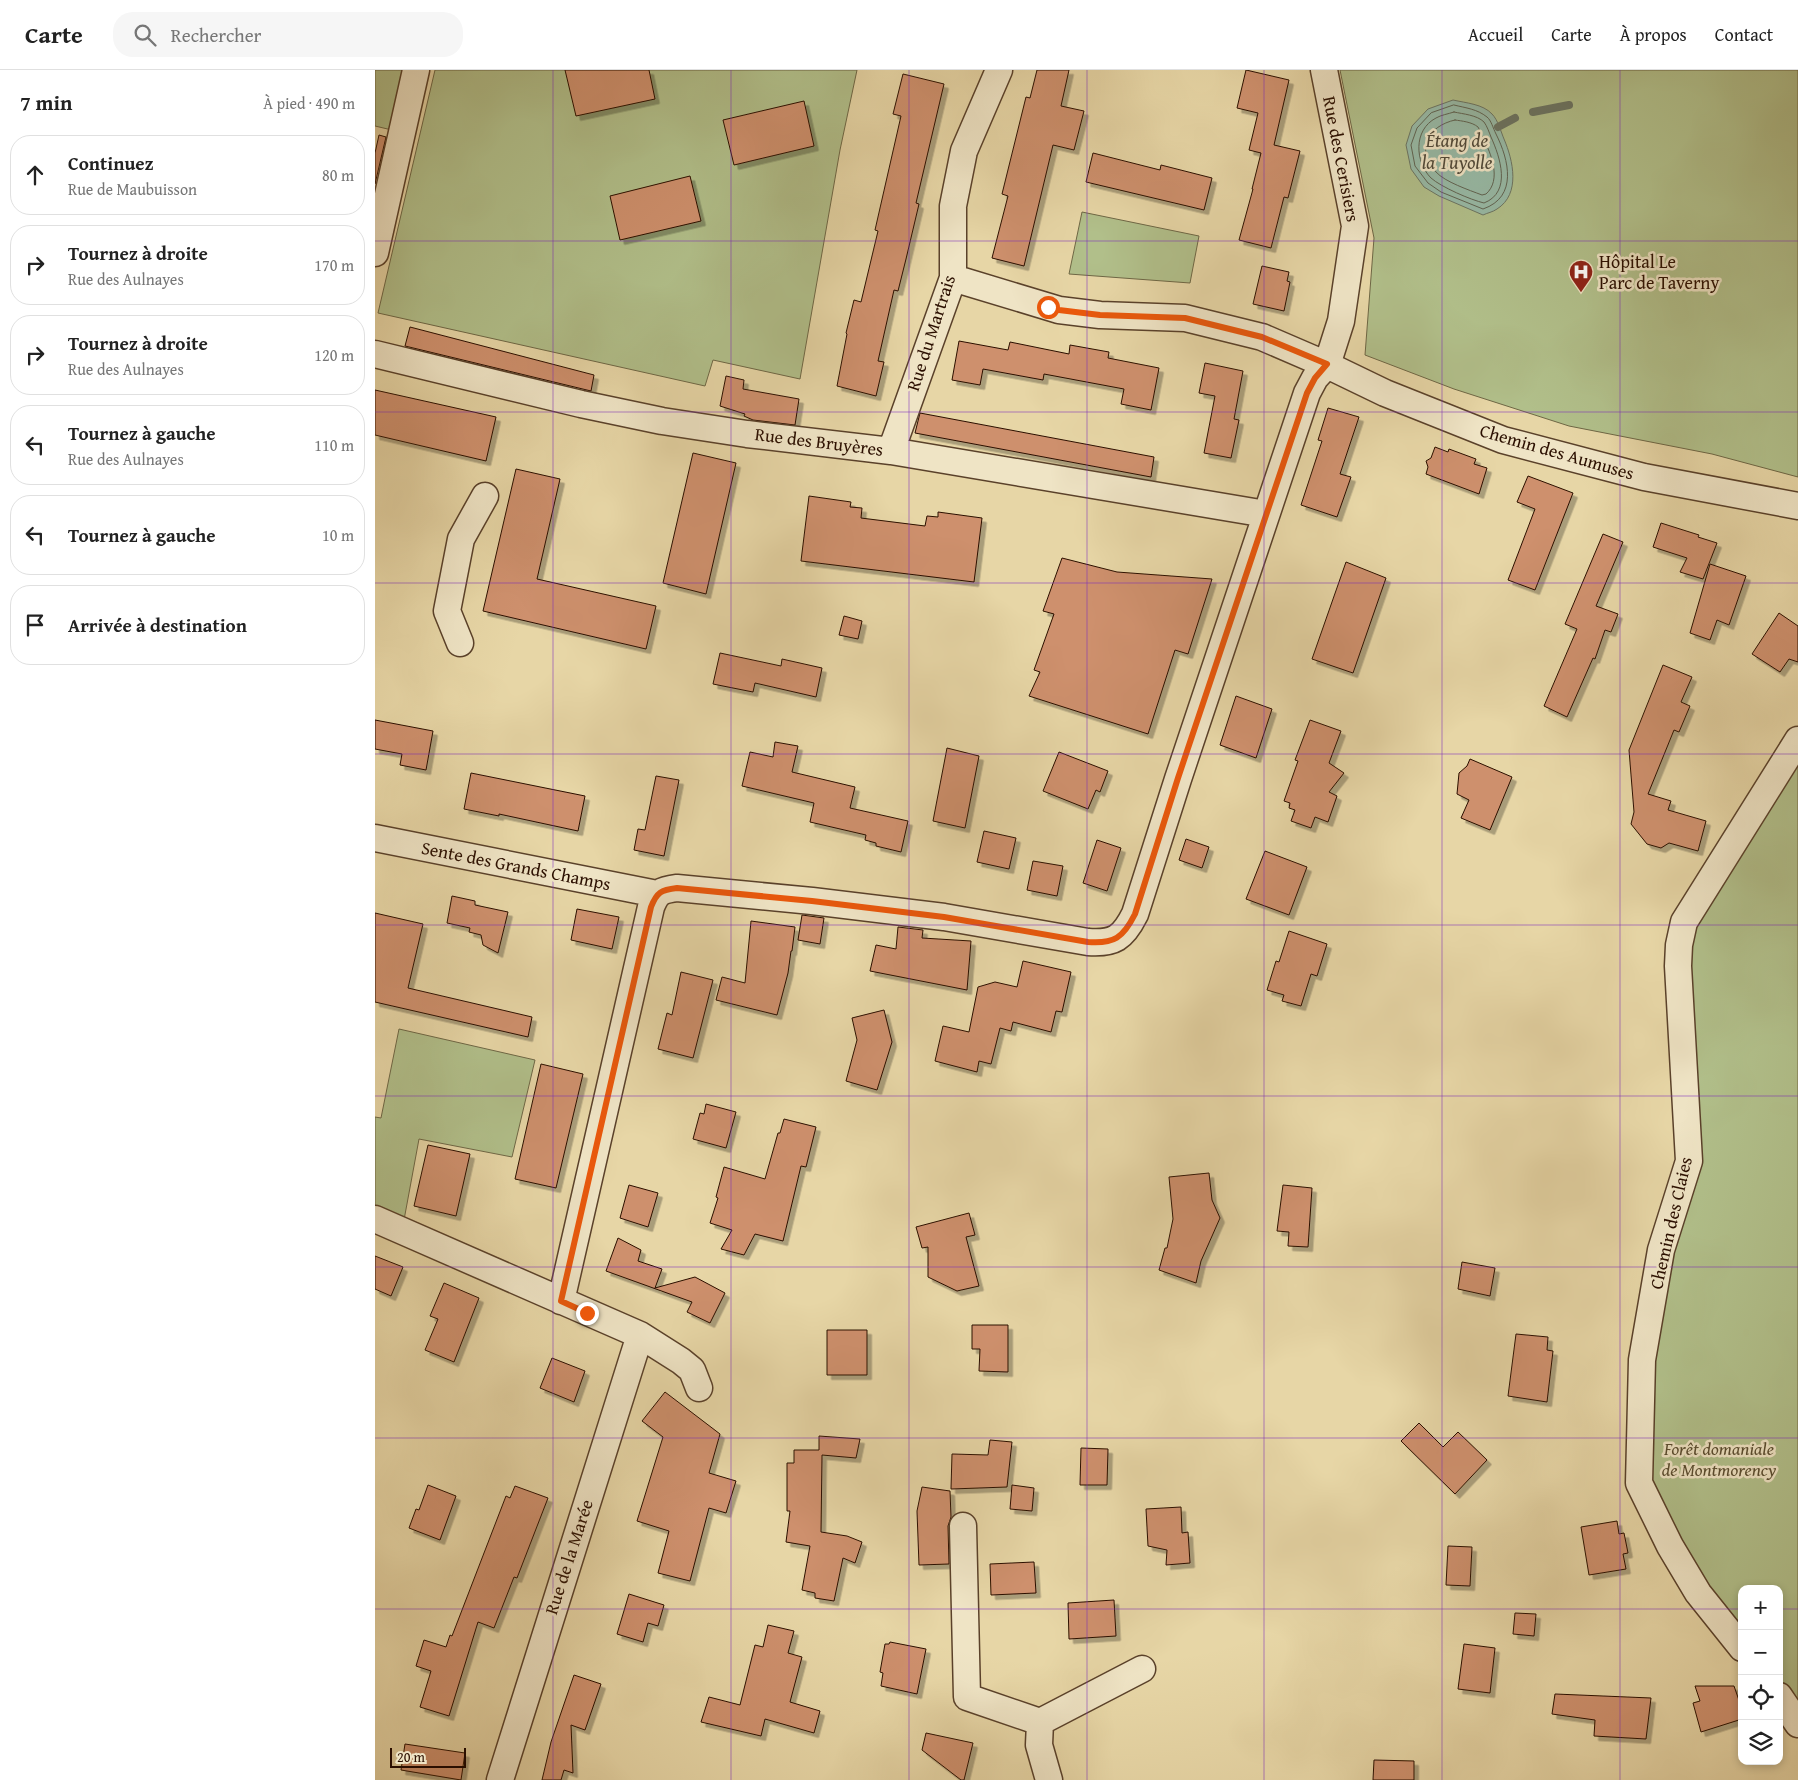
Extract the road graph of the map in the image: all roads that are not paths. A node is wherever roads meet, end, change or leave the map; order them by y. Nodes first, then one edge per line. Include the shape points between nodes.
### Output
1 (416, 70) edge
2 (999, 70) edge
3 (1324, 70) edge
4 (375, 253) edge
5 (953, 278) junction
6 (375, 354) edge
7 (1327, 364) junction
8 (891, 451) junction
9 (485, 496) dead end
10 (1798, 506) edge
11 (1266, 514) junction
12 (459, 643) dead end
13 (1798, 740) edge
14 (375, 838) edge
15 (657, 894) junction
16 (375, 1219) edge
17 (561, 1301) junction
18 (640, 1335) junction
19 (699, 1388) dead end
20 (963, 1526) dead end
21 (1738, 1643) edge
22 (1142, 1669) dead end
23 (1783, 1702) edge
24 (1040, 1722) junction
25 (1798, 1724) edge
26 (500, 1780) edge
27 (1049, 1780) edge

1 - 4 street
2 - 5 street, Rue du Martrais via 964,151 953,206
3 - 7 street, Rue des Cerisiers via 1355,226 1341,321
5 - 7 street, Chemin des Aumuses via 1059,310 1185,318 1262,337
5 - 8 street, Rue du Martrais
6 - 8 street, Rue des Bruyères via 662,421
7 - 10 street, Chemin des Aumuses via 1385,393 1503,440 1644,477
7 - 11 street, Rue des Cerisiers via 1307,393
8 - 11 street, Rue des Bruyères
9 - 12 street via 461,539 447,611
11 - 15 street, Rue des Cerisiers via 1135,914 1127,930 1114,940 1088,942 944,917 812,901 677,888
13 - 21 street, Chemin des Claies via 1684,922 1678,966 1689,1161 1661,1250 1643,1360 1639,1484 1698,1593
14 - 15 street, Sente des Grands Champs
15 - 17 street via 651,907
16 - 17 street
17 - 18 street
18 - 19 street via 692,1370
18 - 26 street, Rue de la Marée
20 - 24 street via 967,1697
22 - 24 street
23 - 25 street
24 - 27 street via 1039,1746

